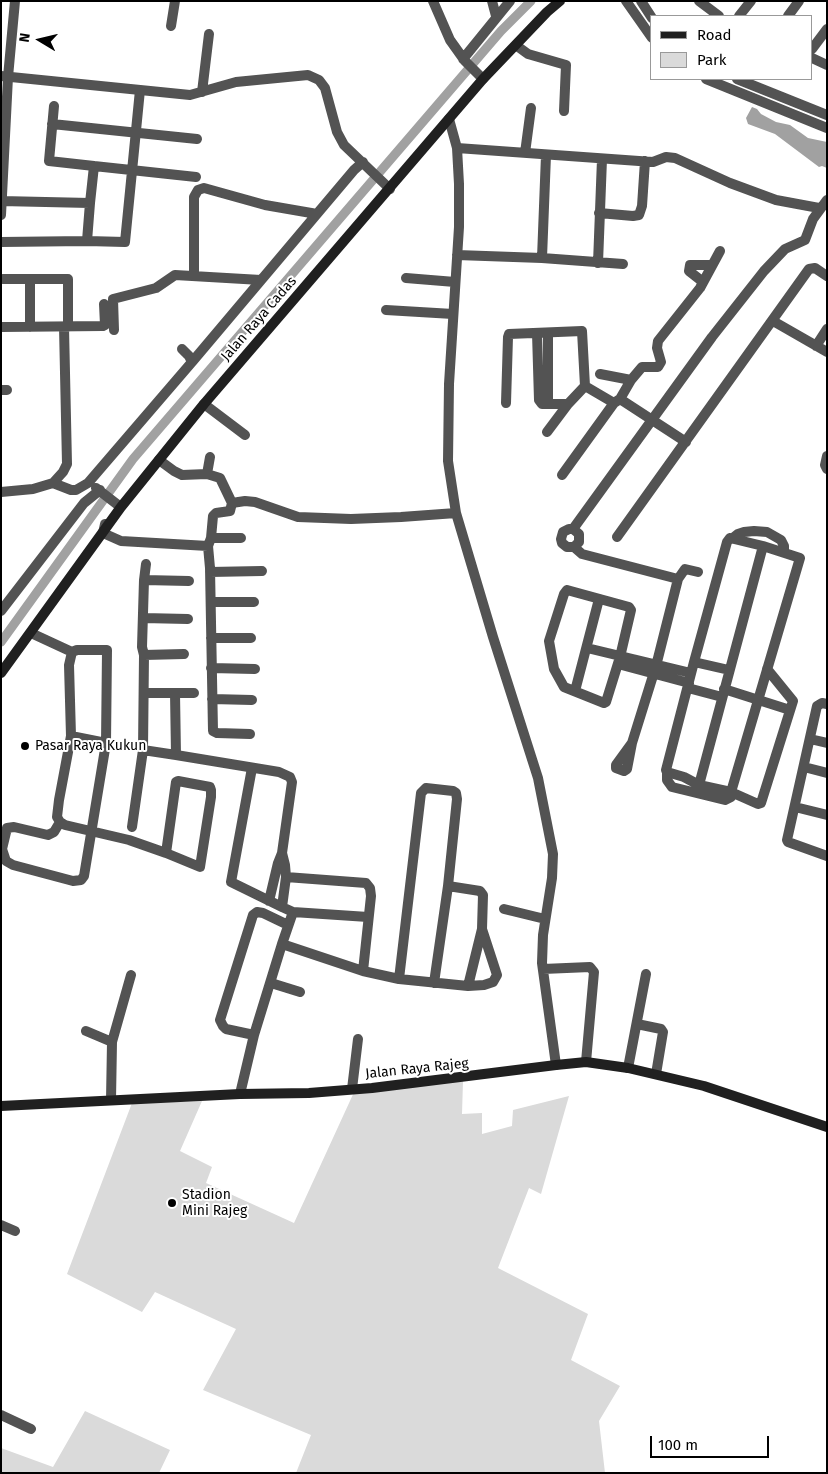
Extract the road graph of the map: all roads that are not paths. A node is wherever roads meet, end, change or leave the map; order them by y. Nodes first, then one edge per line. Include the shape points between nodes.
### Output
1 (16, 1) edge
2 (175, 1) edge
3 (433, 1) edge
4 (492, 1) edge
5 (510, 1) edge
6 (560, 1) edge
7 (626, 1) edge
8 (641, 1) edge
9 (751, 1) edge
10 (799, 1) edge
11 (700, 2) edge
12 (650, 15) edge
13 (717, 15) edge
14 (740, 15) edge
15 (789, 15) edge
16 (496, 16) junction
17 (171, 26) dead end
18 (827, 30) edge
19 (210, 34) dead end
20 (650, 35) edge
21 (516, 46) junction
22 (813, 48) edge
23 (813, 58) edge
24 (464, 60) junction
25 (827, 65) edge
26 (5, 76) edge
27 (480, 76) junction
28 (708, 80) edge
29 (740, 80) edge
30 (140, 90) junction
31 (202, 92) junction
32 (54, 106) dead end
33 (531, 108) dead end
34 (564, 111) dead end
35 (827, 115) edge
36 (449, 119) junction
37 (52, 124) junction
38 (827, 128) edge
39 (136, 132) junction
40 (197, 139) dead end
41 (457, 148) junction
42 (525, 154) junction
43 (546, 155) junction
44 (602, 159) junction
45 (646, 161) junction
46 (365, 165) junction
47 (3, 166) edge
48 (94, 166) junction
49 (132, 170) junction
50 (196, 177) dead end
51 (386, 186) junction
52 (827, 200) edge
53 (2, 201) edge
54 (90, 203) junction
55 (819, 208) junction
56 (599, 213) junction
57 (317, 214) junction
58 (1, 215) edge
59 (87, 241) junction
60 (1, 242) edge
61 (720, 251) dead end
62 (457, 255) junction
63 (542, 258) junction
64 (598, 263) junction
65 (623, 264) dead end
66 (712, 265) junction
67 (194, 276) junction
68 (827, 276) edge
69 (406, 278) dead end
70 (3, 279) dead end
71 (30, 279) junction
72 (261, 280) junction
73 (455, 282) junction
74 (703, 282) junction
75 (104, 304) dead end
76 (386, 310) dead end
77 (453, 314) junction
78 (772, 321) junction
79 (1, 327) edge
80 (30, 327) junction
81 (66, 327) junction
82 (827, 329) edge
83 (114, 330) dead end
84 (537, 333) junction
85 (548, 333) junction
86 (816, 346) junction
87 (182, 350) dead end
88 (827, 352) edge
89 (192, 362) junction
90 (600, 374) dead end
91 (631, 380) junction
92 (585, 386) junction
93 (617, 401) junction
94 (506, 403) dead end
95 (204, 404) junction
96 (548, 404) junction
97 (568, 404) junction
98 (651, 420) junction
99 (547, 432) dead end
100 (245, 435) dead end
101 (686, 442) junction
102 (827, 456) edge
103 (210, 457) dead end
104 (159, 460) junction
105 (827, 469) edge
106 (207, 474) junction
107 (562, 475) dead end
108 (145, 477) junction
109 (53, 483) junction
110 (88, 483) junction
111 (1, 492) edge
112 (108, 497) junction
113 (232, 503) junction
114 (456, 513) junction
115 (573, 529) junction
116 (103, 533) junction
117 (241, 538) dead end
118 (617, 538) dead end
119 (733, 538) junction
120 (209, 542) junction
121 (763, 546) junction
122 (574, 547) junction
123 (784, 552) junction
124 (146, 564) dead end
125 (262, 571) dead end
126 (210, 572) junction
127 (698, 572) dead end
128 (678, 579) junction
129 (144, 580) junction
130 (189, 581) dead end
131 (599, 599) junction
132 (211, 602) junction
133 (254, 602) dead end
134 (1, 611) edge
135 (144, 618) junction
136 (188, 619) dead end
137 (31, 632) junction
138 (211, 638) junction
139 (251, 638) dead end
140 (587, 648) junction
141 (72, 652) junction
142 (184, 654) dead end
143 (144, 655) junction
144 (619, 661) junction
145 (694, 662) junction
146 (211, 668) junction
147 (255, 669) dead end
148 (767, 669) junction
149 (654, 670) junction
150 (729, 670) junction
151 (1, 673) edge
152 (689, 682) junction
153 (575, 691) junction
154 (144, 693) junction
155 (175, 693) junction
156 (194, 693) dead end
157 (723, 693) junction
158 (212, 699) junction
159 (252, 700) dead end
160 (757, 700) junction
161 (827, 704) edge
162 (790, 710) junction
163 (250, 734) dead end
164 (71, 736) junction
165 (810, 739) junction
166 (106, 743) junction
167 (632, 743) dead end
168 (827, 743) edge
169 (144, 750) junction
170 (176, 756) junction
171 (804, 767) junction
172 (252, 768) junction
173 (667, 772) junction
174 (827, 773) edge
175 (699, 784) junction
176 (732, 792) junction
177 (795, 807) junction
178 (827, 816) edge
179 (60, 822) junction
180 (132, 827) dead end
181 (92, 832) junction
182 (166, 852) junction
183 (282, 853) junction
184 (827, 856) edge
185 (286, 877) junction
186 (448, 886) junction
187 (269, 900) junction
188 (282, 907) junction
189 (504, 909) dead end
190 (293, 912) junction
191 (368, 917) junction
192 (545, 919) junction
193 (288, 925) junction
194 (482, 929) junction
195 (282, 944) junction
196 (543, 969) junction
197 (363, 971) junction
198 (646, 974) dead end
199 (131, 976) dead end
200 (399, 979) junction
201 (271, 983) junction
202 (434, 983) junction
203 (468, 986) junction
204 (300, 992) dead end
205 (636, 1024) junction
206 (86, 1031) dead end
207 (254, 1035) junction
208 (358, 1039) dead end
209 (112, 1042) junction
210 (586, 1062) junction
211 (556, 1065) junction
212 (628, 1068) junction
213 (656, 1074) junction
214 (352, 1089) junction
215 (240, 1094) junction
216 (111, 1100) junction
217 (1, 1106) edge
218 (827, 1127) edge
219 (1, 1225) edge
220 (15, 1232) dead end
221 (1, 1415) edge
222 (31, 1429) dead end

1 - 26 street
2 - 17 street
3 - 24 street via 450,40
4 - 16 street
5 - 16 street
6 - 21 street, Jalan Raya Cadas
7 - 20 street
8 - 12 street
9 - 14 street
10 - 15 street
11 - 13 street
16 - 24 street
18 - 22 street
19 - 31 street
21 - 27 street, Jalan Raya Cadas
21 - 34 street via 528,54 566,65
23 - 25 street
24 - 27 street
26 - 30 street
26 - 47 street
27 - 36 street, Jalan Raya Cadas
28 - 38 street
29 - 35 street
30 - 31 street via 190,95
30 - 39 street
31 - 46 street via 236,82 306,75 315,78 325,88 344,145
32 - 37 street
33 - 42 street
36 - 41 street
36 - 51 street, Jalan Raya Cadas
37 - 39 street
37 - 48 street via 49,161
39 - 40 street
39 - 49 street
41 - 42 street
41 - 62 street
42 - 43 street
43 - 44 street
43 - 63 street
44 - 45 street
44 - 56 street
45 - 55 street via 675,158 776,200
45 - 56 street via 639,215
46 - 51 street
46 - 57 street via 354,170
47 - 53 street
48 - 49 street
48 - 54 street
49 - 50 street
49 - 59 street via 125,242
51 - 95 street, Jalan Raya Cadas
52 - 55 street
53 - 54 street
53 - 58 street
54 - 59 street
55 - 98 street via 805,240 785,249 764,271
56 - 64 street
57 - 67 street via 265,205 204,188 198,190 194,197
57 - 72 street
59 - 60 street
61 - 66 street
62 - 63 street
62 - 73 street
63 - 64 street
64 - 65 street
66 - 74 street
66 - 74 street via 690,265 690,271
67 - 72 street
67 - 83 street via 175,275 156,288 113,299
68 - 78 street via 815,268 809,269
69 - 73 street
70 - 71 street
71 - 80 street
71 - 81 street via 68,279
72 - 89 street
73 - 77 street
74 - 91 street via 658,341 661,362 658,367 642,367
75 - 81 street via 105,325
76 - 77 street
77 - 114 street via 448,461
78 - 86 street
78 - 101 street
79 - 80 street
80 - 81 street
81 - 109 street via 67,464
82 - 86 street
84 - 85 street
84 - 94 street via 508,335
84 - 96 street via 539,400
85 - 92 street via 583,332
85 - 96 street
86 - 88 street
87 - 89 street
89 - 110 street
90 - 91 street
91 - 93 street
92 - 93 street
92 - 97 street
93 - 98 street
93 - 107 street
95 - 100 street
95 - 104 street, Jalan Raya Cadas
96 - 97 street
97 - 99 street
98 - 101 street
98 - 115 street
101 - 118 street
102 - 105 street via 824,465
103 - 106 street
104 - 106 street via 178,473
104 - 108 street, Jalan Raya Cadas
106 - 113 street via 221,480
108 - 112 street
108 - 116 street, Jalan Raya Cadas
109 - 110 street via 71,490
109 - 111 street via 33,489
110 - 112 street
112 - 116 street
112 - 134 street via 84,504
113 - 114 street via 255,502 305,518
113 - 120 street via 230,511 213,516
114 - 192 street via 538,778 553,854
115 - 122 street via 580,538
115 - 122 street via 563,532 561,539 567,547
116 - 120 street via 121,541
116 - 137 street, Jalan Raya Cadas
117 - 120 street
119 - 121 street
119 - 123 street via 744,532 767,532 781,540
119 - 145 street via 728,540
120 - 126 street
121 - 123 street
121 - 150 street
122 - 128 street via 582,554
123 - 148 street via 800,558
124 - 129 street
125 - 126 street
126 - 132 street
127 - 128 street via 685,569
128 - 149 street
129 - 130 street
129 - 135 street
131 - 140 street
131 - 144 street via 631,610
131 - 153 street via 565,591 549,641 554,670 562,685
132 - 133 street
132 - 138 street
135 - 136 street
135 - 143 street
137 - 141 street
137 - 151 street, Jalan Raya Cadas
138 - 139 street
138 - 146 street
140 - 144 street
140 - 153 street
141 - 164 street via 69,665
141 - 166 street via 107,650
142 - 143 street
143 - 154 street
144 - 149 street
144 - 153 street via 606,702
145 - 150 street
145 - 152 street
146 - 147 street
146 - 158 street
148 - 160 street
148 - 162 street via 793,701
149 - 152 street
149 - 167 street
150 - 157 street
152 - 157 street
152 - 173 street
154 - 155 street
154 - 169 street
155 - 156 street
155 - 170 street
157 - 160 street
157 - 175 street
158 - 159 street
158 - 163 street via 212,731
160 - 162 street
160 - 176 street
161 - 165 street via 817,706
162 - 176 street via 761,802 758,804
164 - 166 street
164 - 179 street via 58,800
165 - 168 street
165 - 171 street
166 - 181 street
169 - 170 street
169 - 180 street
170 - 172 street
171 - 174 street
171 - 177 street
172 - 183 street via 283,773 292,782
172 - 187 street via 232,882
173 - 175 street
173 - 176 street via 667,780 672,787 725,800 731,797
175 - 176 street
177 - 178 street
177 - 184 street via 788,842
179 - 181 street
179 - 181 street via 48,835 7,828 2,850 6,861 72,881 80,880 84,876
181 - 182 street
182 - 182 street via 176,782 210,787 200,867
183 - 185 street
183 - 187 street
185 - 188 street
185 - 191 street via 366,884 371,896
186 - 194 street via 480,891 483,900
186 - 200 street via 457,796 452,791 426,788 421,793
186 - 202 street
187 - 188 street
188 - 190 street
189 - 192 street
190 - 191 street
190 - 193 street
191 - 197 street
192 - 196 street
193 - 195 street
193 - 207 street via 263,912 253,915 220,1020 226,1029
194 - 203 street
194 - 203 street via 496,975 492,982
195 - 197 street
195 - 201 street
196 - 210 street via 590,967 594,972
196 - 211 street
197 - 200 street
198 - 205 street
199 - 209 street
200 - 202 street
201 - 204 street
201 - 207 street
202 - 203 street
205 - 212 street
205 - 213 street via 663,1032
206 - 209 street
207 - 215 street
208 - 214 street
209 - 216 street
210 - 211 street, Jalan Raya Rajeg
210 - 212 street, Jalan Raya Rajeg
211 - 214 street, Jalan Raya Rajeg
212 - 213 street, Jalan Raya Rajeg
213 - 218 street, Jalan Raya Rajeg via 704,1086
214 - 215 street, Jalan Raya Rajeg
215 - 216 street, Jalan Raya Rajeg
216 - 217 street, Jalan Raya Rajeg
219 - 220 street
221 - 222 street

